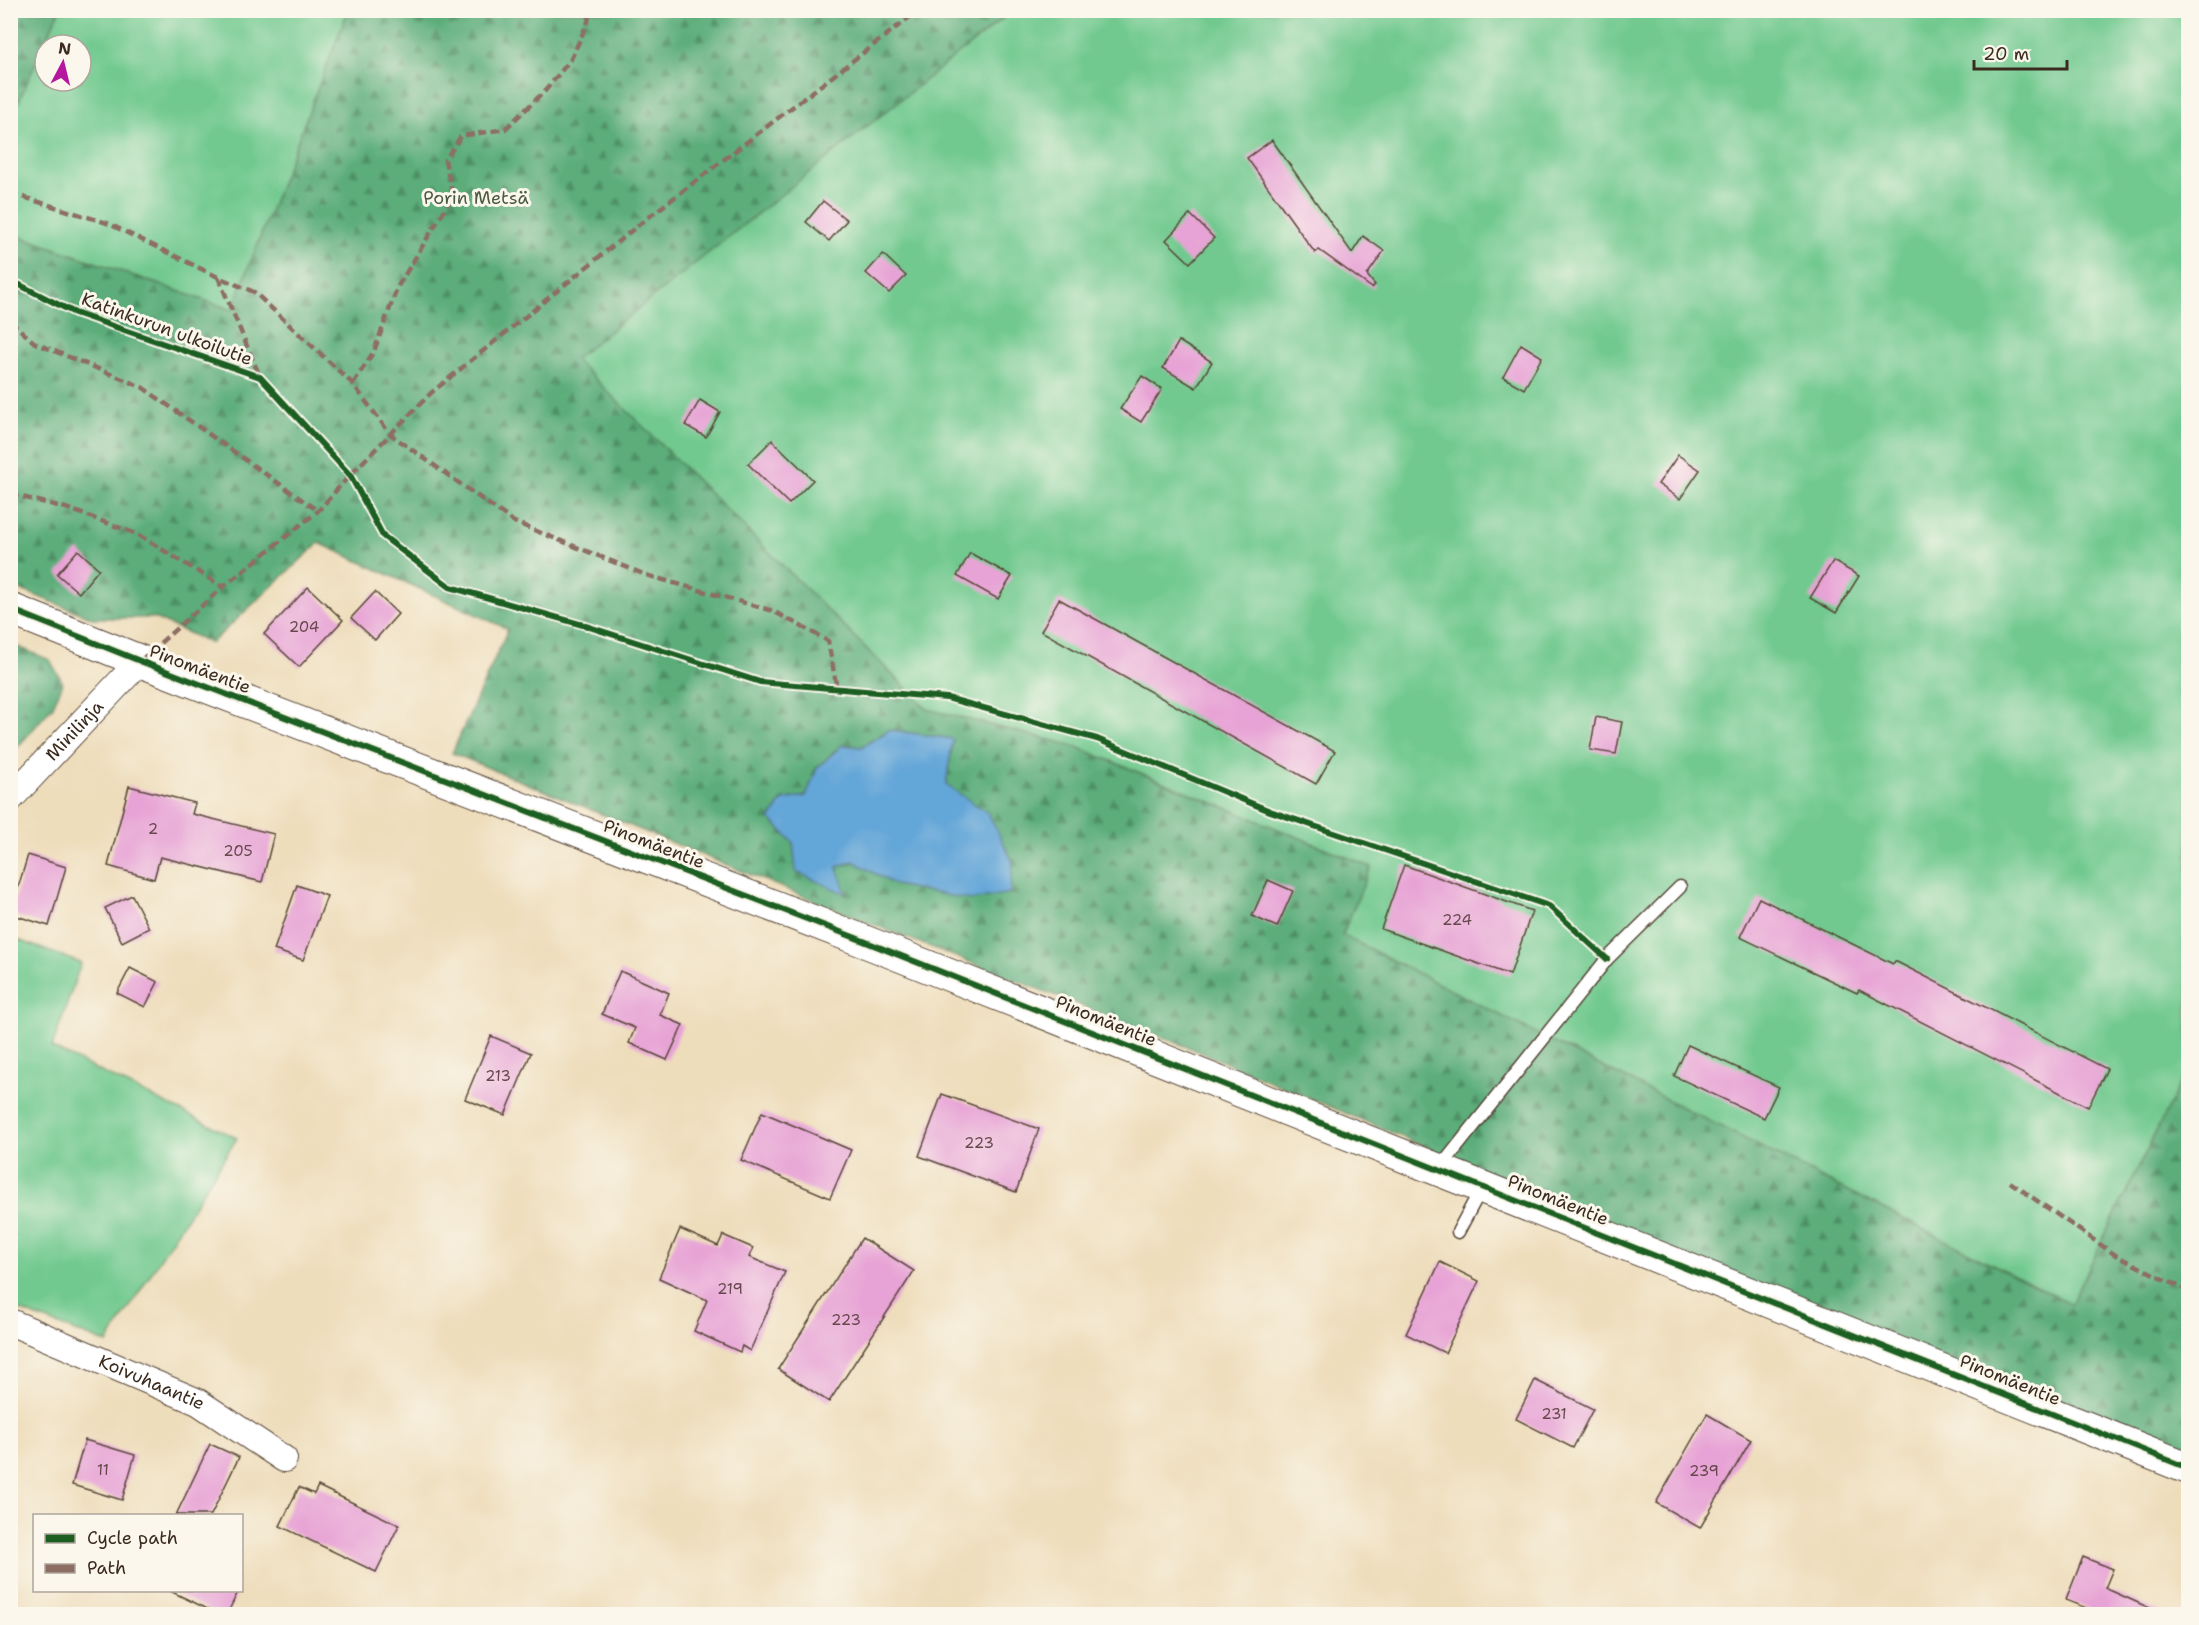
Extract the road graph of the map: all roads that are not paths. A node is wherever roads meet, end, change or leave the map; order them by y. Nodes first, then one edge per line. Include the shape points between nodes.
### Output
1 (10, 609) edge
2 (140, 661) junction
3 (10, 799) edge
4 (1680, 887) dead end
5 (1439, 1169) junction
6 (1482, 1186) junction
7 (1458, 1232) dead end
8 (10, 1323) edge
9 (284, 1459) dead end
10 (2188, 1468) edge

1 - 2 street, Pinomäentie
2 - 3 street, Minilinja
2 - 5 street, Pinomäentie via 867,942
4 - 5 lane via 1607,959
5 - 6 street, Pinomäentie
6 - 7 lane
6 - 10 street, Pinomäentie
8 - 9 street, Koivuhaantie via 198,1401

